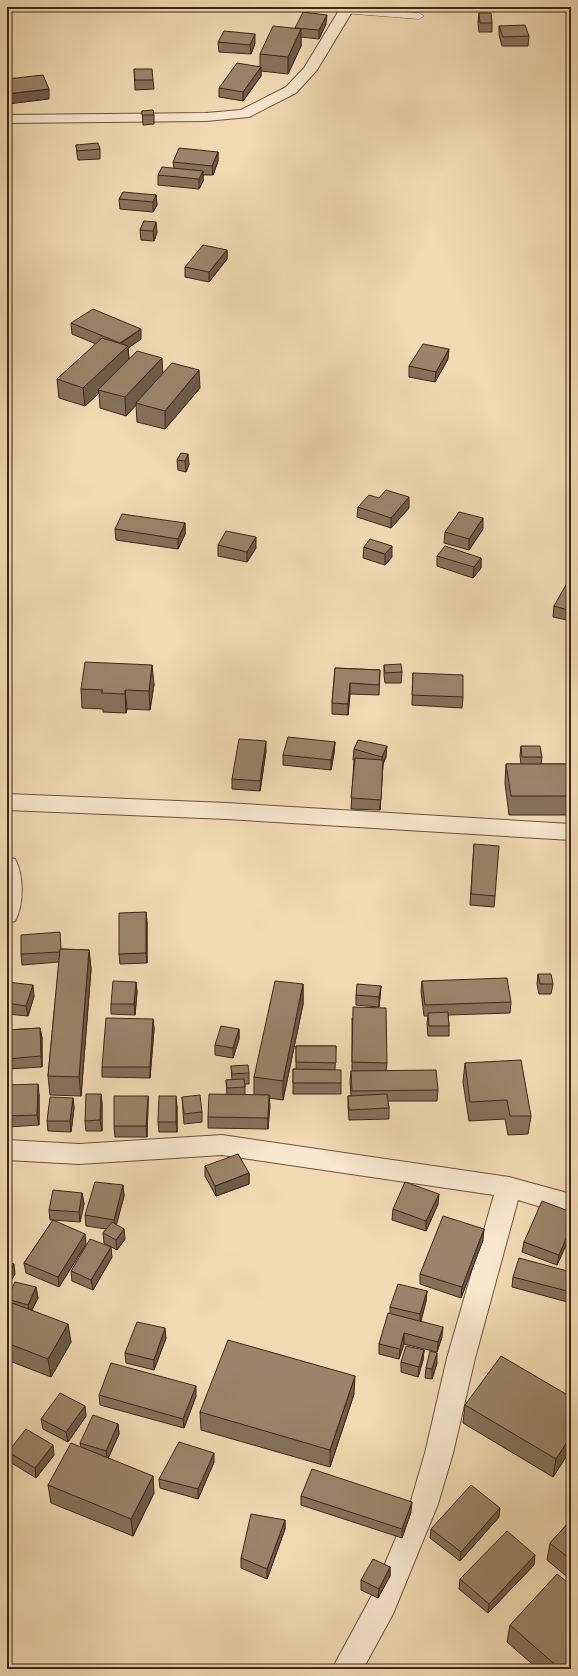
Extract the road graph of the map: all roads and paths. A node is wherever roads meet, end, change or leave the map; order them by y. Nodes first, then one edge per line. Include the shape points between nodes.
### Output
1 (347, 9) edge
2 (418, 16) dead end
3 (7, 119) edge
4 (7, 802) edge
5 (571, 832) edge
6 (7, 865) edge
7 (7, 915) edge
8 (7, 1150) edge
9 (509, 1187) junction
10 (571, 1205) edge
11 (347, 1669) edge

1 - 2 lane
1 - 3 street via 310,70 291,90 244,114
4 - 5 street via 243,812
6 - 7 street via 11,897
8 - 9 street via 79,1154 222,1145
9 - 10 street
9 - 11 street via 461,1358 439,1453 424,1504 383,1604

